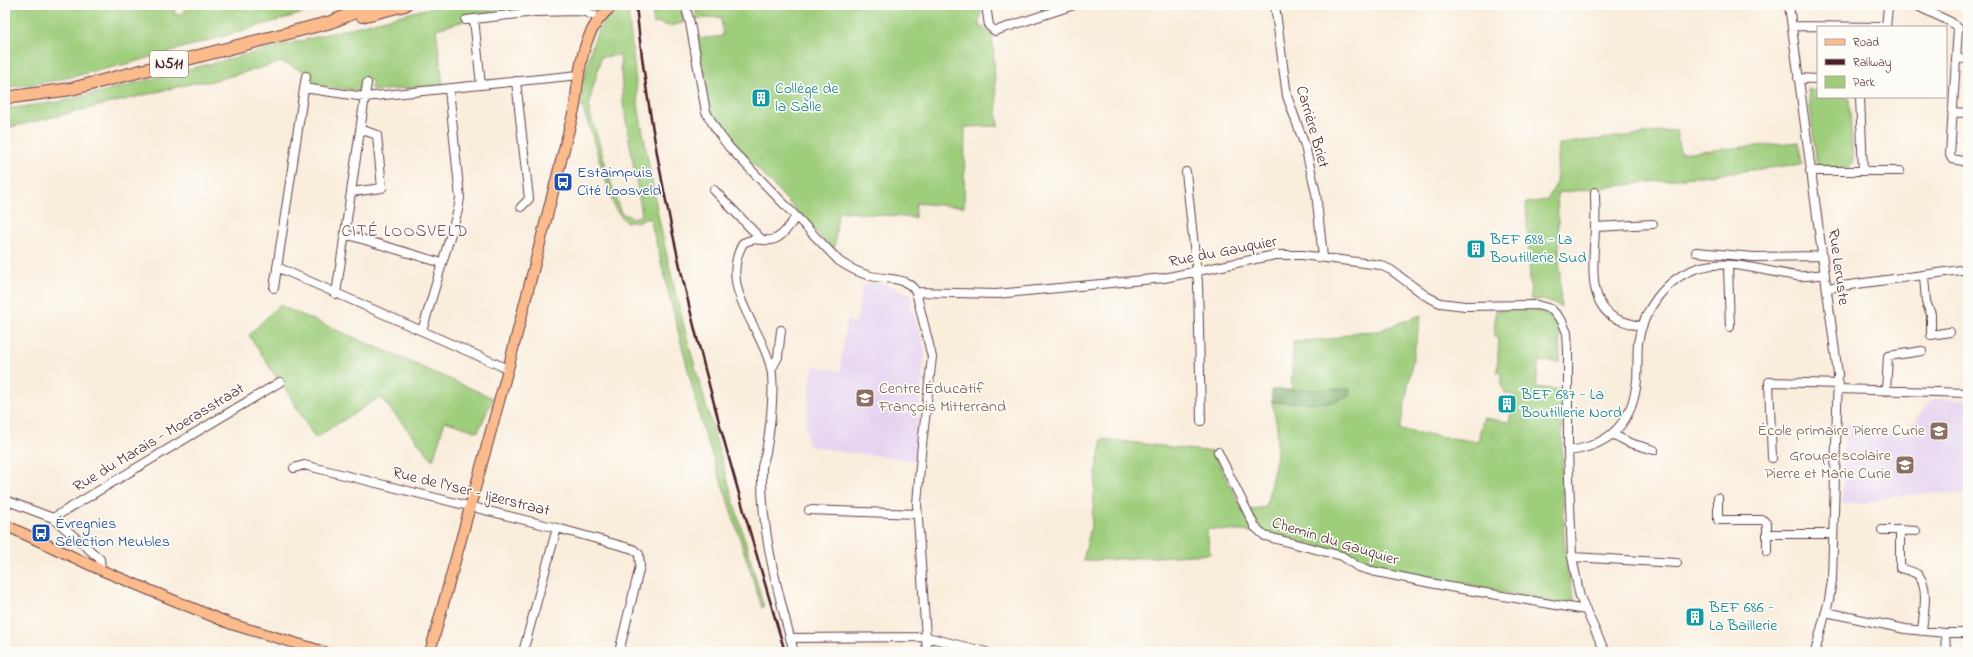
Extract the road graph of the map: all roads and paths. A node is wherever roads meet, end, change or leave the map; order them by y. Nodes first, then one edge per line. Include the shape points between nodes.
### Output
1 (373, 5) edge
2 (406, 5) edge
3 (614, 5) edge
4 (683, 5) edge
5 (691, 5) edge
6 (986, 5) edge
7 (1074, 5) edge
8 (1275, 5) edge
9 (1789, 5) edge
10 (1915, 5) edge
11 (1888, 7) dead end
12 (601, 13) edge
13 (331, 22) junction
14 (690, 22) junction
15 (1792, 26) junction
16 (1817, 26) edge
17 (1886, 26) edge
18 (1956, 58) junction
19 (1968, 59) edge
20 (579, 75) junction
21 (306, 76) dead end
22 (1798, 78) junction
23 (1817, 79) edge
24 (516, 81) junction
25 (367, 83) dead end
26 (481, 85) junction
27 (304, 88) junction
28 (449, 89) junction
29 (1950, 90) edge
30 (365, 97) junction
31 (5, 98) edge
32 (1860, 98) edge
33 (1952, 112) junction
34 (1968, 113) edge
35 (360, 129) junction
36 (1968, 162) edge
37 (1810, 171) junction
38 (1863, 171) junction
39 (1900, 171) dead end
40 (1186, 172) dead end
41 (714, 190) dead end
42 (351, 192) junction
43 (1595, 192) dead end
44 (521, 207) dead end
45 (796, 217) junction
46 (1653, 224) dead end
47 (1595, 227) junction
48 (345, 234) junction
49 (761, 240) junction
50 (1696, 252) dead end
51 (1822, 256) junction
52 (1323, 257) junction
53 (442, 263) junction
54 (1728, 266) junction
55 (277, 268) junction
56 (1968, 269) edge
57 (1196, 272) junction
58 (1825, 274) junction
59 (1924, 276) junction
60 (274, 288) dead end
61 (1827, 288) junction
62 (916, 292) junction
63 (336, 294) junction
64 (1642, 327) junction
65 (1730, 327) dead end
66 (781, 330) dead end
67 (422, 331) junction
68 (1950, 332) dead end
69 (1922, 351) dead end
70 (508, 369) junction
71 (771, 370) junction
72 (280, 382) dead end
73 (1839, 386) junction
74 (1886, 391) junction
75 (1968, 393) edge
76 (1202, 421) dead end
77 (1612, 434) junction
78 (1654, 450) dead end
79 (1568, 451) junction
80 (1218, 452) dead end
81 (1772, 458) dead end
82 (294, 468) dead end
83 (1718, 498) dead end
84 (5, 500) edge
85 (470, 508) junction
86 (809, 510) dead end
87 (917, 514) junction
88 (53, 518) junction
89 (5, 525) edge
90 (557, 528) junction
91 (1882, 530) dead end
92 (1900, 530) junction
93 (1916, 531) dead end
94 (1768, 534) junction
95 (1833, 534) junction
96 (1768, 552) dead end
97 (1572, 557) junction
98 (1677, 563) dead end
99 (102, 570) junction
100 (1586, 610) junction
101 (1826, 612) junction
102 (1922, 631) junction
103 (1945, 632) junction
104 (1968, 633) edge
105 (927, 637) junction
106 (790, 638) junction
107 (325, 652) edge
108 (430, 652) edge
109 (523, 652) edge
110 (618, 652) edge
111 (794, 652) edge
112 (927, 652) edge
113 (986, 652) edge
114 (1605, 652) edge
115 (1815, 652) edge
116 (1946, 652) edge

1 - 13 highway, N511
2 - 13 highway, N511
3 - 12 main road
4 - 14 street
5 - 14 street
6 - 7 street via 989,26 995,31
8 - 52 street, Carrière Briet via 1287,96 1305,146 1317,198
9 - 15 street, Rue Leruste
10 - 18 street via 1956,25
11 - 17 street
12 - 20 main road via 586,46
12 - 26 street via 535,12 470,19
13 - 31 highway, N511 via 71,88
14 - 45 street via 706,112 727,144
15 - 16 street
15 - 22 street, Rue Leruste
18 - 19 street
18 - 29 street
20 - 24 street
20 - 70 main road via 575,106
21 - 27 street
22 - 23 street
22 - 37 street, Rue Leruste
24 - 26 street
24 - 44 street via 529,199
25 - 30 street
26 - 28 street
27 - 30 street
27 - 55 street
28 - 30 street
28 - 53 street via 460,198
29 - 33 street
30 - 35 street
32 - 38 street
33 - 34 street
33 - 36 street via 1950,155 1955,161
35 - 42 street
35 - 42 street via 377,134 382,188
37 - 38 street
37 - 51 street, Rue Leruste
38 - 39 street
40 - 57 street
41 - 49 street
42 - 48 street
43 - 47 street
45 - 49 street via 774,240
45 - 62 street via 844,264 870,276 905,281 912,285
46 - 47 street
47 - 64 street via 1594,275 1599,299 1605,310 1613,316
48 - 53 street
48 - 63 street
49 - 71 street via 752,239 743,243 735,268 735,277 743,305
50 - 51 street via 1754,257
51 - 58 street, Rue Leruste
52 - 57 street, Rue du Gauquier via 1275,255
52 - 79 street, Rue du Gauquier via 1384,266 1426,296 1445,305 1537,305 1551,309 1566,328
53 - 67 street
54 - 58 street via 1796,276
54 - 64 street via 1699,268 1673,282 1656,300
54 - 65 street
55 - 60 street
55 - 63 street
56 - 59 street
57 - 62 street, Rue du Gauquier via 1164,278 996,294
57 - 76 street
58 - 61 street, Rue Leruste
59 - 61 street
59 - 68 street via 1926,302 1931,314 1931,336
61 - 73 street, Rue Leruste
62 - 87 street via 932,357
63 - 67 street
64 - 77 street via 1634,397 1626,417
66 - 71 street via 778,357
67 - 70 street
69 - 74 street via 1888,356
70 - 85 main road
71 - 106 street via 770,414 766,453 762,465 763,491 772,569
72 - 88 street, Rue du Marais - Moerasstraat
73 - 74 street
73 - 81 street via 1769,382
73 - 95 street, Rue Leruste
74 - 75 street
77 - 78 street via 1630,443
77 - 79 street via 1594,446
79 - 97 street
80 - 100 street, Chemin du Gauquier via 1255,527 1265,536 1342,556 1358,567 1372,572
82 - 85 street, Rue de l'Yser - Ijzerstraat via 304,465
83 - 94 street via 1718,520 1763,520 1768,526
84 - 88 street
85 - 90 street, Rue de l'Yser - Ijzerstraat
85 - 108 main road
86 - 87 street
87 - 105 street
88 - 99 street via 100,559
89 - 99 main road
90 - 109 street
90 - 110 street, Rue de l'Yser - Ijzerstraat via 628,547 639,554 638,575
91 - 92 street
92 - 93 street
92 - 102 street via 1900,568 1919,576 1925,588
94 - 95 street
94 - 96 street
95 - 101 street, Rue Leruste via 1832,580
97 - 98 street
97 - 100 street via 1577,586
99 - 107 main road via 231,624
100 - 114 street
101 - 102 street
101 - 115 street, Rue Leruste
102 - 103 street
103 - 104 street
103 - 116 street
105 - 106 street
105 - 112 street
105 - 113 street
106 - 111 street

